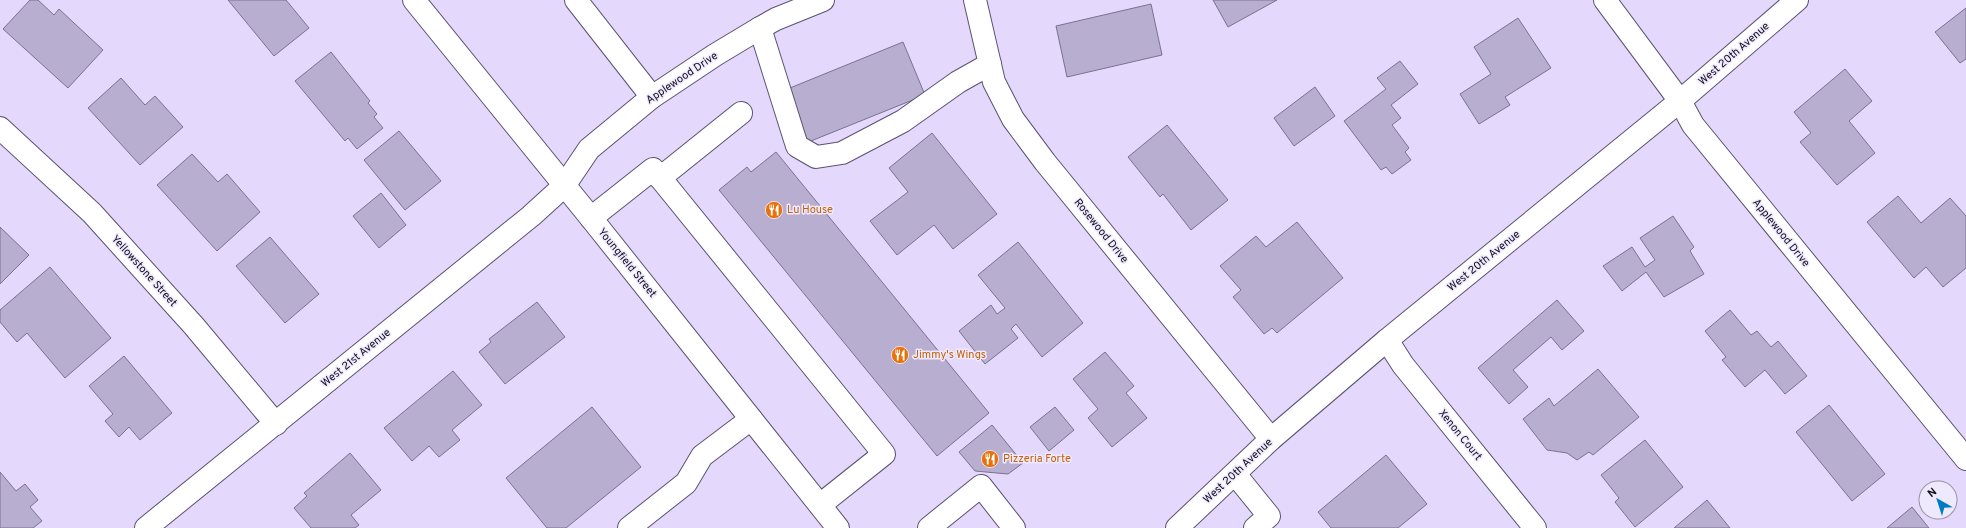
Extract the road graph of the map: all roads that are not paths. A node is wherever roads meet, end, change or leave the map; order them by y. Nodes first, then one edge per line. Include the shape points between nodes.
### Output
1 (414, 0) edge
2 (576, 0) edge
3 (823, 0) edge
4 (975, 0) edge
5 (1605, 0) edge
6 (1797, 0) edge
7 (760, 28) junction
8 (990, 64) junction
9 (652, 97) junction
10 (1680, 101) junction
11 (741, 113) dead end
12 (0, 128) edge
13 (660, 178) junction
14 (564, 186) junction
15 (591, 218) junction
16 (1387, 340) junction
17 (751, 419) junction
18 (276, 424) junction
19 (1271, 439) junction
20 (1966, 459) edge
21 (1235, 474) junction
22 (820, 505) junction
23 (146, 528) edge
24 (629, 528) edge
25 (838, 528) edge
26 (929, 528) edge
27 (1014, 528) edge
28 (1177, 528) edge
29 (1255, 528) edge
30 (1535, 528) edge

1 - 14 street, Youngfield Street
2 - 9 street
3 - 7 street, Applewood Drive
4 - 8 street, Rosewood Drive
5 - 10 street, Applewood Drive
6 - 10 street, West 20th Avenue
7 - 8 street via 797,146 816,157 842,153 903,121 958,82
7 - 9 street, Applewood Drive
8 - 19 street, Rosewood Drive via 994,82 1013,119 1044,162
9 - 14 street, Applewood Drive via 589,149
10 - 16 street, West 20th Avenue
10 - 20 street, Applewood Drive via 1693,125
11 - 13 street
12 - 18 street, Yellowstone Street via 92,213 194,326
13 - 15 street via 653,169
13 - 22 street via 884,454
14 - 15 street, Youngfield Street
14 - 18 street, West 21st Avenue via 531,216
15 - 17 street, Youngfield Street
16 - 19 street, West 20th Avenue
16 - 30 street, Xenon Court via 1403,365
17 - 22 street, Youngfield Street
17 - 24 street via 702,456 686,484
18 - 23 street, West 21st Avenue
19 - 21 street, West 20th Avenue
21 - 28 street, West 20th Avenue
21 - 29 street via 1269,516
22 - 25 street, Youngfield Street
26 - 27 street via 980,486

